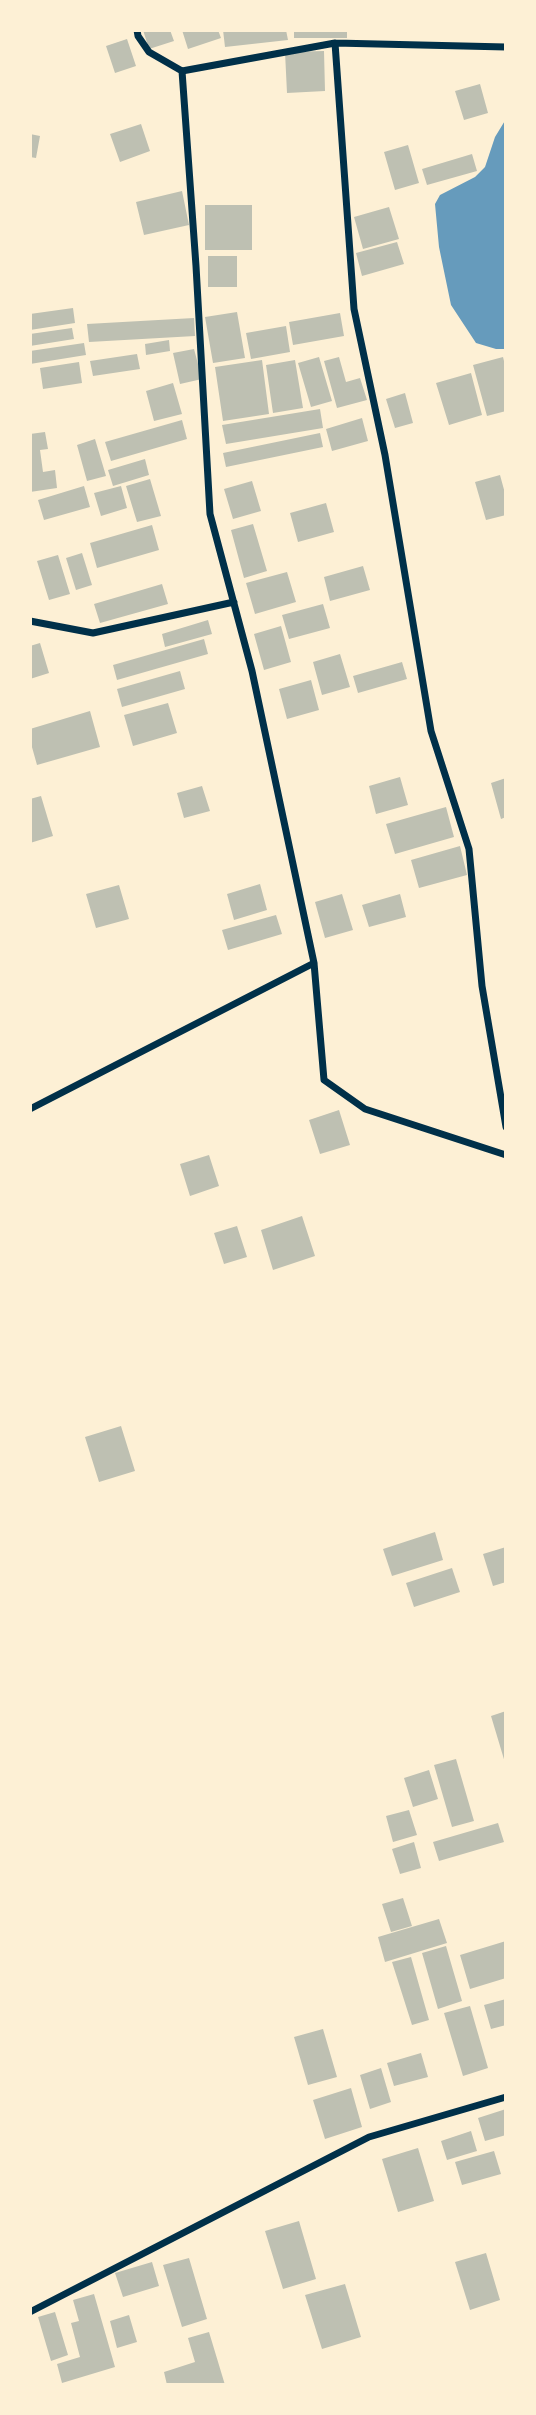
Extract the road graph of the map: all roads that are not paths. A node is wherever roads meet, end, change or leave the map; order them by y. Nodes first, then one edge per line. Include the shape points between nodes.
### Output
1 (136, 30) edge
2 (335, 43) junction
3 (506, 47) edge
4 (182, 71) junction
5 (234, 602) junction
6 (30, 621) edge
7 (314, 964) junction
8 (30, 1109) edge
9 (506, 1126) edge
10 (506, 1155) edge
11 (506, 2097) edge
12 (30, 2312) edge

1 - 4 street via 149,52
2 - 3 street
2 - 4 street
2 - 9 street via 354,309 385,455 431,731 469,849 482,986
4 - 5 street via 210,514
5 - 6 street via 93,633
5 - 7 street
7 - 8 street
7 - 10 street via 324,1080 365,1109
11 - 12 street via 369,2137

